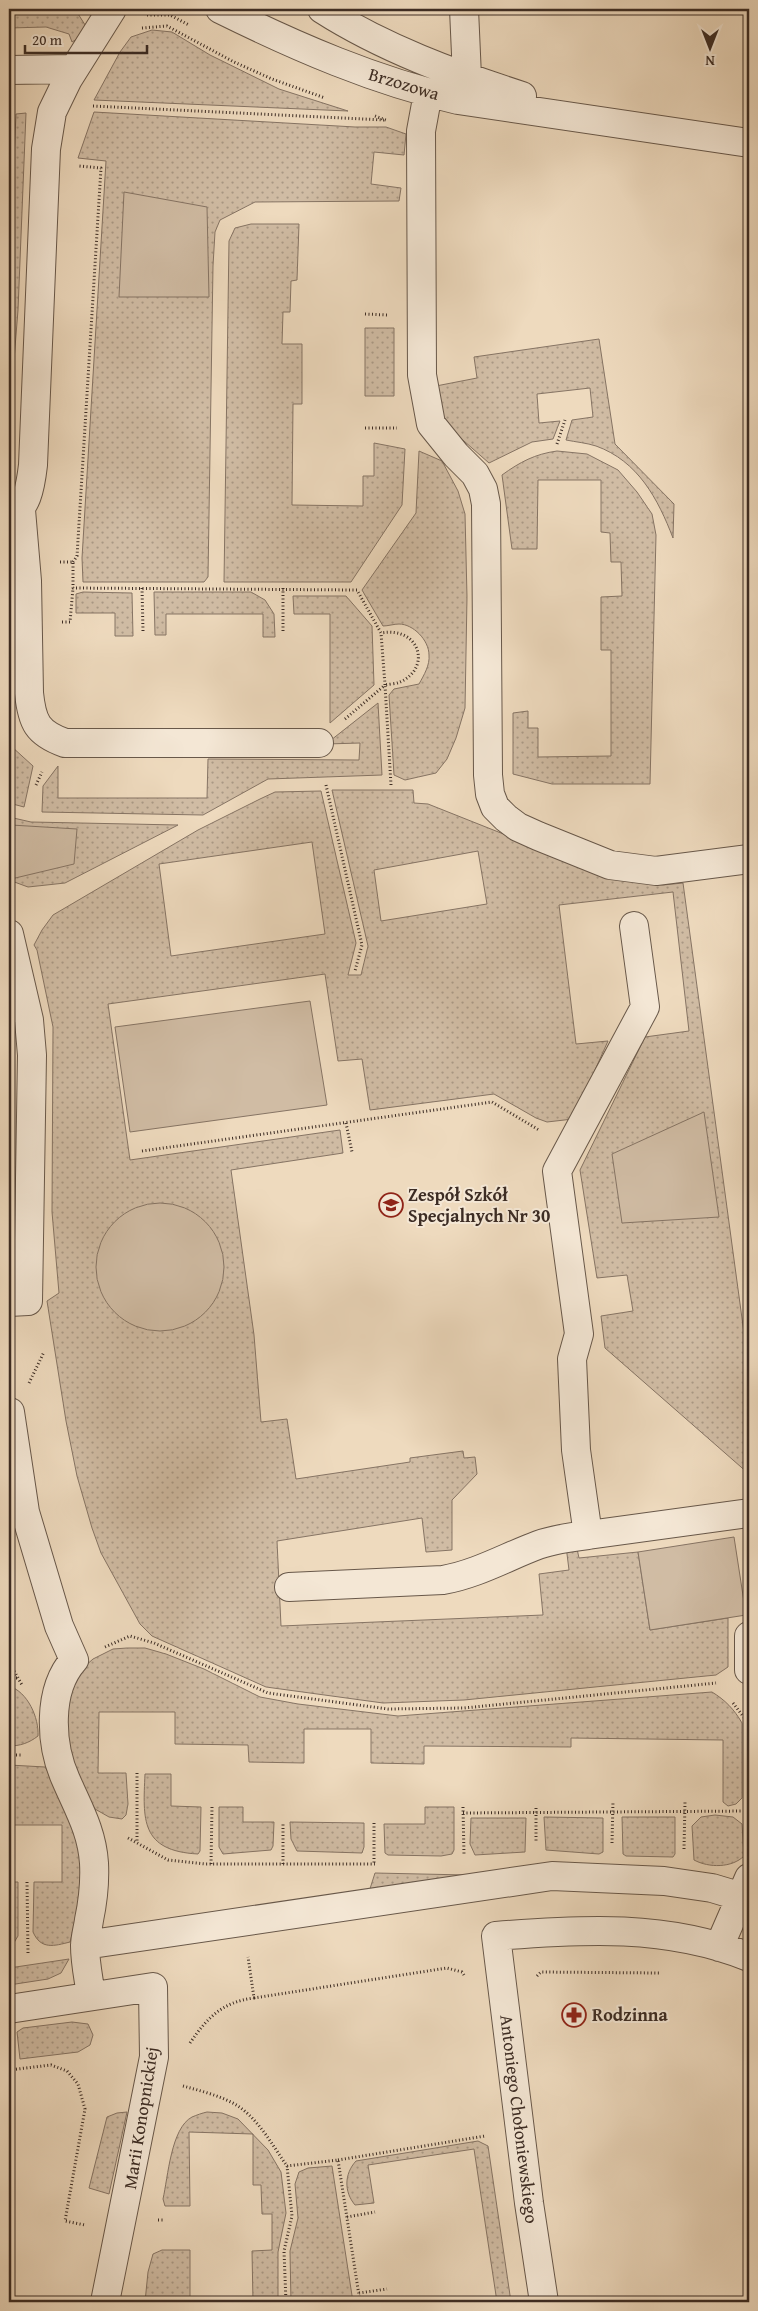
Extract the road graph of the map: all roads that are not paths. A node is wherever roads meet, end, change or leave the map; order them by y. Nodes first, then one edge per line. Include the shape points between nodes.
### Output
1 (220, 9) edge
2 (322, 9) edge
3 (464, 9) edge
4 (108, 16) edge
5 (74, 69) junction
6 (9, 70) edge
7 (467, 77) junction
8 (428, 93) junction
9 (600, 120) junction
10 (749, 143) edge
11 (15, 516) edge
12 (319, 743) dead end
13 (749, 859) edge
14 (634, 926) dead end
15 (9, 934) edge
16 (9, 1302) edge
17 (10, 1412) dead end
18 (749, 1513) edge
19 (588, 1535) junction
20 (289, 1587) dead end
21 (749, 1636) edge
22 (749, 1670) edge
23 (746, 1887) edge
24 (85, 1945) junction
25 (719, 1947) junction
26 (749, 1957) edge
27 (91, 1996) junction
28 (9, 2009) edge
29 (105, 2302) edge
30 (544, 2302) edge

1 - 8 street, Brzozowa via 328,58
2 - 7 street, Brzozowa via 391,45
3 - 7 street
4 - 5 street
5 - 6 street
5 - 11 street via 52,112 46,149 33,465 30,490
7 - 9 street, Brzozowa
8 - 9 street, Brzozowa
8 - 13 street via 421,131 422,375 430,424 475,474 483,488 486,504 488,775 495,808 518,827 610,865 656,871
9 - 10 street, Brzozowa
11 - 12 street via 25,563 31,712 42,732 65,743
14 - 19 street via 645,1007 557,1171 579,1334 572,1358 576,1450
15 - 16 street via 30,1020 32,1055 28,1301
17 - 24 street via 25,1512 59,1626 74,1660 66,1669 57,1692 54,1728 57,1754 65,1779 86,1822 91,1841 94,1886
18 - 19 street
19 - 20 street via 538,1545 452,1578
21 - 22 street
23 - 24 street via 712,1888 680,1883 552,1876
23 - 25 street
24 - 27 street
25 - 26 street
25 - 30 street, Antoniego Chołoniewskiego via 681,1937 642,1932 574,1930 496,1936
27 - 28 street, Marii Konopnickiej
27 - 29 street, Marii Konopnickiej via 153,1987 154,2057

